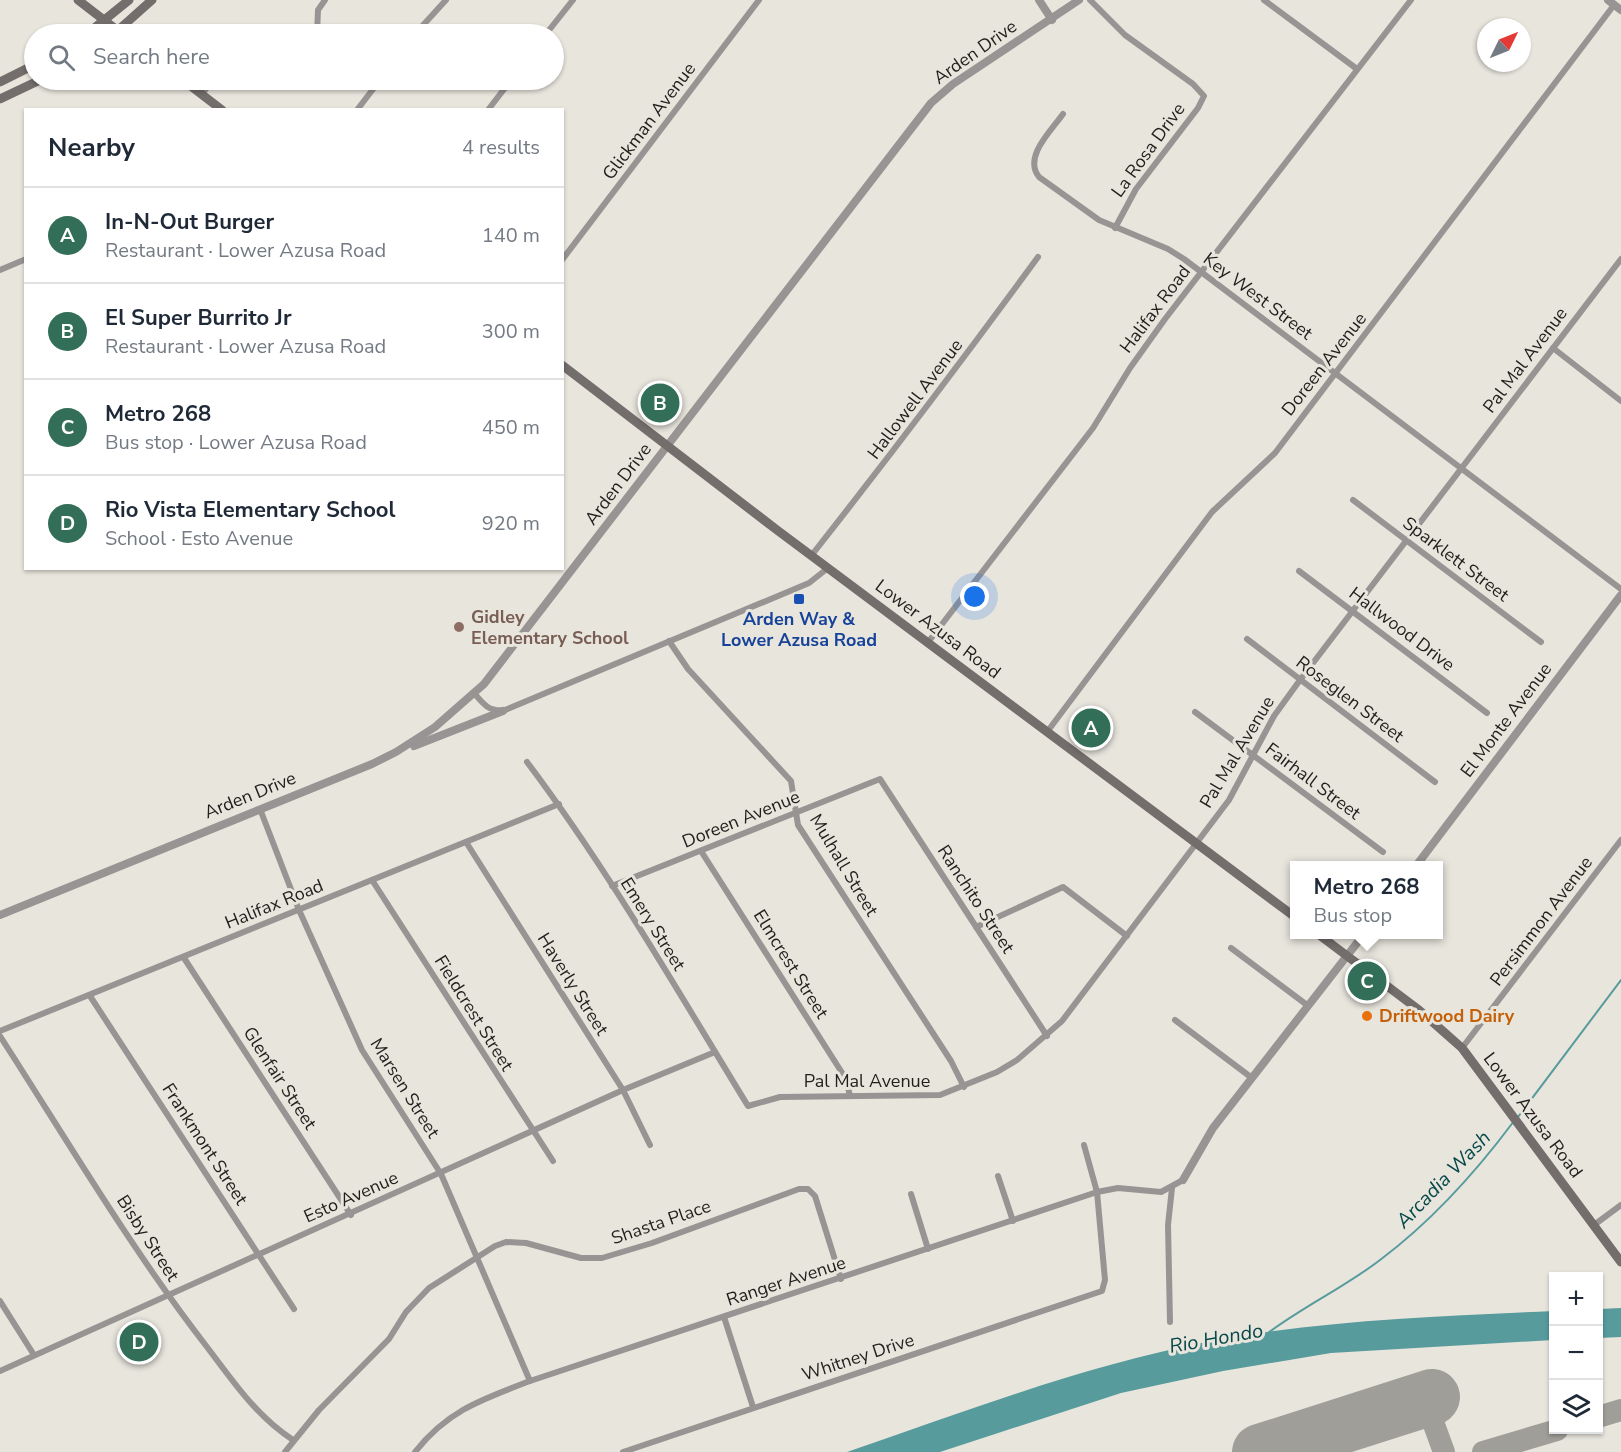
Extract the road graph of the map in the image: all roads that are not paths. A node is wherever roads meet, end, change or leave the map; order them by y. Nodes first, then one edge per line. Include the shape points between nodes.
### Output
1 (78, 0) edge
2 (129, 0) edge
3 (152, 0) edge
4 (325, 0) edge
5 (447, 0) edge
6 (573, 0) edge
7 (759, 0) edge
8 (1039, 0) edge
9 (1079, 0) edge
10 (1090, 0) edge
11 (1264, 0) edge
12 (1411, 0) edge
13 (1614, 5) edge
14 (106, 20) junction
15 (1052, 20) junction
16 (101, 24) edge
17 (110, 24) edge
18 (127, 24) edge
19 (317, 24) edge
20 (424, 24) edge
21 (554, 24) edge
22 (1357, 69) junction
23 (24, 70) edge
24 (0, 82) edge
25 (24, 88) edge
26 (197, 90) edge
27 (205, 90) edge
28 (372, 90) edge
29 (504, 90) edge
30 (202, 94) junction
31 (0, 99) edge
32 (220, 108) edge
33 (358, 108) edge
34 (490, 108) edge
35 (1063, 114) dead end
36 (1115, 228) junction
37 (564, 257) edge
38 (1038, 257) dead end
39 (1621, 259) edge
40 (24, 260) edge
41 (0, 270) edge
42 (1202, 271) junction
43 (1553, 348) junction
44 (564, 367) edge
45 (1335, 372) junction
46 (1621, 401) edge
47 (668, 446) junction
48 (1461, 468) junction
49 (1353, 501) dead end
50 (1407, 540) junction
51 (811, 556) junction
52 (828, 568) junction
53 (1299, 570) dead end
54 (1621, 589) edge
55 (1621, 595) edge
56 (1354, 610) junction
57 (1247, 639) dead end
58 (669, 641) junction
59 (929, 641) junction
60 (1540, 642) dead end
61 (1300, 680) junction
62 (474, 693) junction
63 (503, 711) junction
64 (1195, 712) dead end
65 (1487, 712) dead end
66 (1047, 732) junction
67 (396, 752) junction
68 (1253, 755) junction
69 (527, 762) dead end
70 (880, 778) joint
71 (1435, 782) dead end
72 (559, 804) junction
73 (260, 809) junction
74 (797, 812) junction
75 (1621, 840) edge
76 (466, 842) junction
77 (1196, 844) junction
78 (701, 851) junction
79 (1383, 852) dead end
80 (1420, 861) edge
81 (372, 880) junction
82 (612, 886) junction
83 (299, 910) junction
84 (1290, 913) edge
85 (0, 915) edge
86 (976, 927) junction
87 (1126, 936) junction
88 (1324, 939) edge
89 (1360, 939) edge
90 (1231, 948) dead end
91 (1346, 956) junction
92 (184, 958) junction
93 (90, 996) junction
94 (1307, 1005) junction
95 (1175, 1020) dead end
96 (0, 1033) edge
97 (1047, 1036) junction
98 (1462, 1048) junction
99 (715, 1052) junction
100 (1252, 1078) junction
101 (964, 1087) junction
102 (623, 1090) junction
103 (850, 1096) junction
104 (748, 1106) joint
105 (531, 1131) junction
106 (650, 1145) dead end
107 (1084, 1145) dead end
108 (553, 1161) dead end
109 (441, 1174) junction
110 (998, 1176) dead end
111 (1183, 1180) joint
112 (1172, 1188) junction
113 (1097, 1192) junction
114 (911, 1194) dead end
115 (1621, 1204) edge
116 (351, 1215) junction
117 (1013, 1221) junction
118 (1594, 1225) junction
119 (928, 1249) junction
120 (260, 1254) junction
121 (478, 1256) junction
122 (1621, 1262) edge
123 (841, 1279) junction
124 (168, 1297) junction
125 (0, 1301) edge
126 (294, 1310) dead end
127 (724, 1317) junction
128 (1170, 1322) dead end
129 (34, 1355) junction
130 (0, 1371) edge
131 (530, 1381) junction
132 (753, 1407) junction
133 (293, 1440) junction
134 (285, 1452) edge
135 (416, 1452) edge
136 (623, 1452) edge

1 - 14 main road
2 - 14 main road
3 - 18 main road
4 - 19 street via 318,10
5 - 20 street
6 - 21 street
7 - 37 street, Glickman Avenue
8 - 15 street
9 - 15 street, Arden Drive
10 - 36 street, La Rosa Drive via 1125,35 1204,96 1136,189
11 - 22 street
12 - 22 street, Halifax Road
13 - 45 street, Doreen Avenue
14 - 16 main road
14 - 17 main road
15 - 47 street, Arden Drive via 962,78 931,103
22 - 42 street, Halifax Road
23 - 24 main road
25 - 31 main road
26 - 30 main road
27 - 30 street
28 - 33 street
29 - 34 street
30 - 32 main road
35 - 36 street, Key West Street via 1033,159 1033,170
36 - 42 street, Key West Street via 1168,249
38 - 51 street, Hallowell Avenue
39 - 43 street, Pal Mal Avenue
40 - 41 street
42 - 45 street, Key West Street
42 - 59 street, Halifax Road via 1144,347 1093,428
43 - 46 street
43 - 48 street, Pal Mal Avenue
44 - 47 main road, Lower Azusa Road
45 - 48 street, Key West Street
45 - 66 street, Doreen Avenue via 1275,453 1212,512
47 - 51 main road, Lower Azusa Road
47 - 62 street, Arden Drive
48 - 50 street, Pal Mal Avenue
48 - 54 street, Key West Street
49 - 50 street, Sparklett Street
50 - 56 street, Pal Mal Avenue
50 - 60 street, Sparklett Street
51 - 52 main road, Lower Azusa Road
52 - 58 street via 809,583
52 - 59 main road, Lower Azusa Road
53 - 56 street, Hallwood Drive
55 - 80 street, El Monte Avenue
56 - 61 street, Pal Mal Avenue
56 - 65 street, Hallwood Drive
57 - 61 street, Roseglen Street
58 - 63 street
58 - 74 street, Mulhall Street via 688,669 791,781
59 - 66 main road, Lower Azusa Road
61 - 68 street, Pal Mal Avenue
61 - 71 street, Roseglen Street
62 - 63 street via 487,708
62 - 67 street, Arden Drive via 435,727
63 - 67 street
64 - 68 street, Fairhall Street
66 - 77 main road, Lower Azusa Road
67 - 73 street, Arden Drive
68 - 77 street, Pal Mal Avenue via 1229,800
68 - 79 street, Fairhall Street
69 - 72 street, Emery Street
70 - 74 street, Doreen Avenue
70 - 86 street, Ranchito Street
72 - 76 street, Halifax Road
72 - 82 street, Emery Street
73 - 83 street, Marsen Street
73 - 85 street, Arden Drive
74 - 78 street, Doreen Avenue
74 - 101 street, Mulhall Street via 798,825
75 - 98 street, Persimmon Avenue
76 - 81 street, Halifax Road
76 - 102 street, Haverly Street
77 - 84 main road, Lower Azusa Road
77 - 87 street, Pal Mal Avenue
78 - 82 street, Doreen Avenue
78 - 103 street, Elmcrest Street via 846,1079
81 - 83 street, Halifax Road
81 - 105 street, Fieldcrest Street
82 - 99 street, Emery Street
83 - 92 street, Halifax Road
83 - 109 street, Marsen Street via 362,1050
86 - 87 street via 1063,887
86 - 97 street, Ranchito Street
87 - 97 street, Pal Mal Avenue
88 - 91 main road, Lower Azusa Road
89 - 91 street
90 - 94 street
91 - 94 street
91 - 98 main road, Lower Azusa Road via 1419,1010
92 - 93 street, Halifax Road
92 - 116 street, Glenfair Street
93 - 96 street, Halifax Road
93 - 120 street, Frankmont Street
94 - 100 street
95 - 100 street
96 - 124 street, Bisby Street
97 - 101 street, Pal Mal Avenue via 1017,1060
98 - 118 main road, Lower Azusa Road
99 - 102 street, Esto Avenue
99 - 104 street, Emery Street
100 - 111 street via 1213,1128
101 - 103 street, Pal Mal Avenue via 940,1095
102 - 105 street, Esto Avenue
102 - 106 street, Haverly Street
103 - 104 street, Pal Mal Avenue via 780,1097
105 - 108 street, Fieldcrest Street
105 - 109 street, Esto Avenue
107 - 113 street
109 - 116 street, Esto Avenue
109 - 121 street, Marsen Street
110 - 117 street
111 - 112 street
112 - 113 street, Ranger Avenue via 1161,1192 1118,1188
112 - 128 street via 1168,1225
113 - 117 street, Ranger Avenue
113 - 132 street, Whitney Drive via 1105,1280 1102,1291
114 - 119 street
115 - 118 street
116 - 120 street, Esto Avenue
117 - 119 street, Ranger Avenue
118 - 122 main road, Lower Azusa Road
119 - 123 street, Ranger Avenue
120 - 124 street, Esto Avenue
120 - 126 street, Frankmont Street
121 - 123 street, Shasta Place via 506,1242 526,1243 581,1258 602,1258 808,1189 815,1196
121 - 131 street, Marsen Street
121 - 133 street, Shasta Place via 429,1288 406,1312 389,1340
123 - 127 street, Ranger Avenue
124 - 129 street, Esto Avenue
124 - 133 street, Bisby Street via 252,1405
125 - 129 street
127 - 131 street, Ranger Avenue
127 - 132 street
129 - 130 street, Esto Avenue
131 - 135 street, Ranger Avenue via 460,1410 427,1437
132 - 136 street, Whitney Drive
133 - 134 street, Shasta Place

